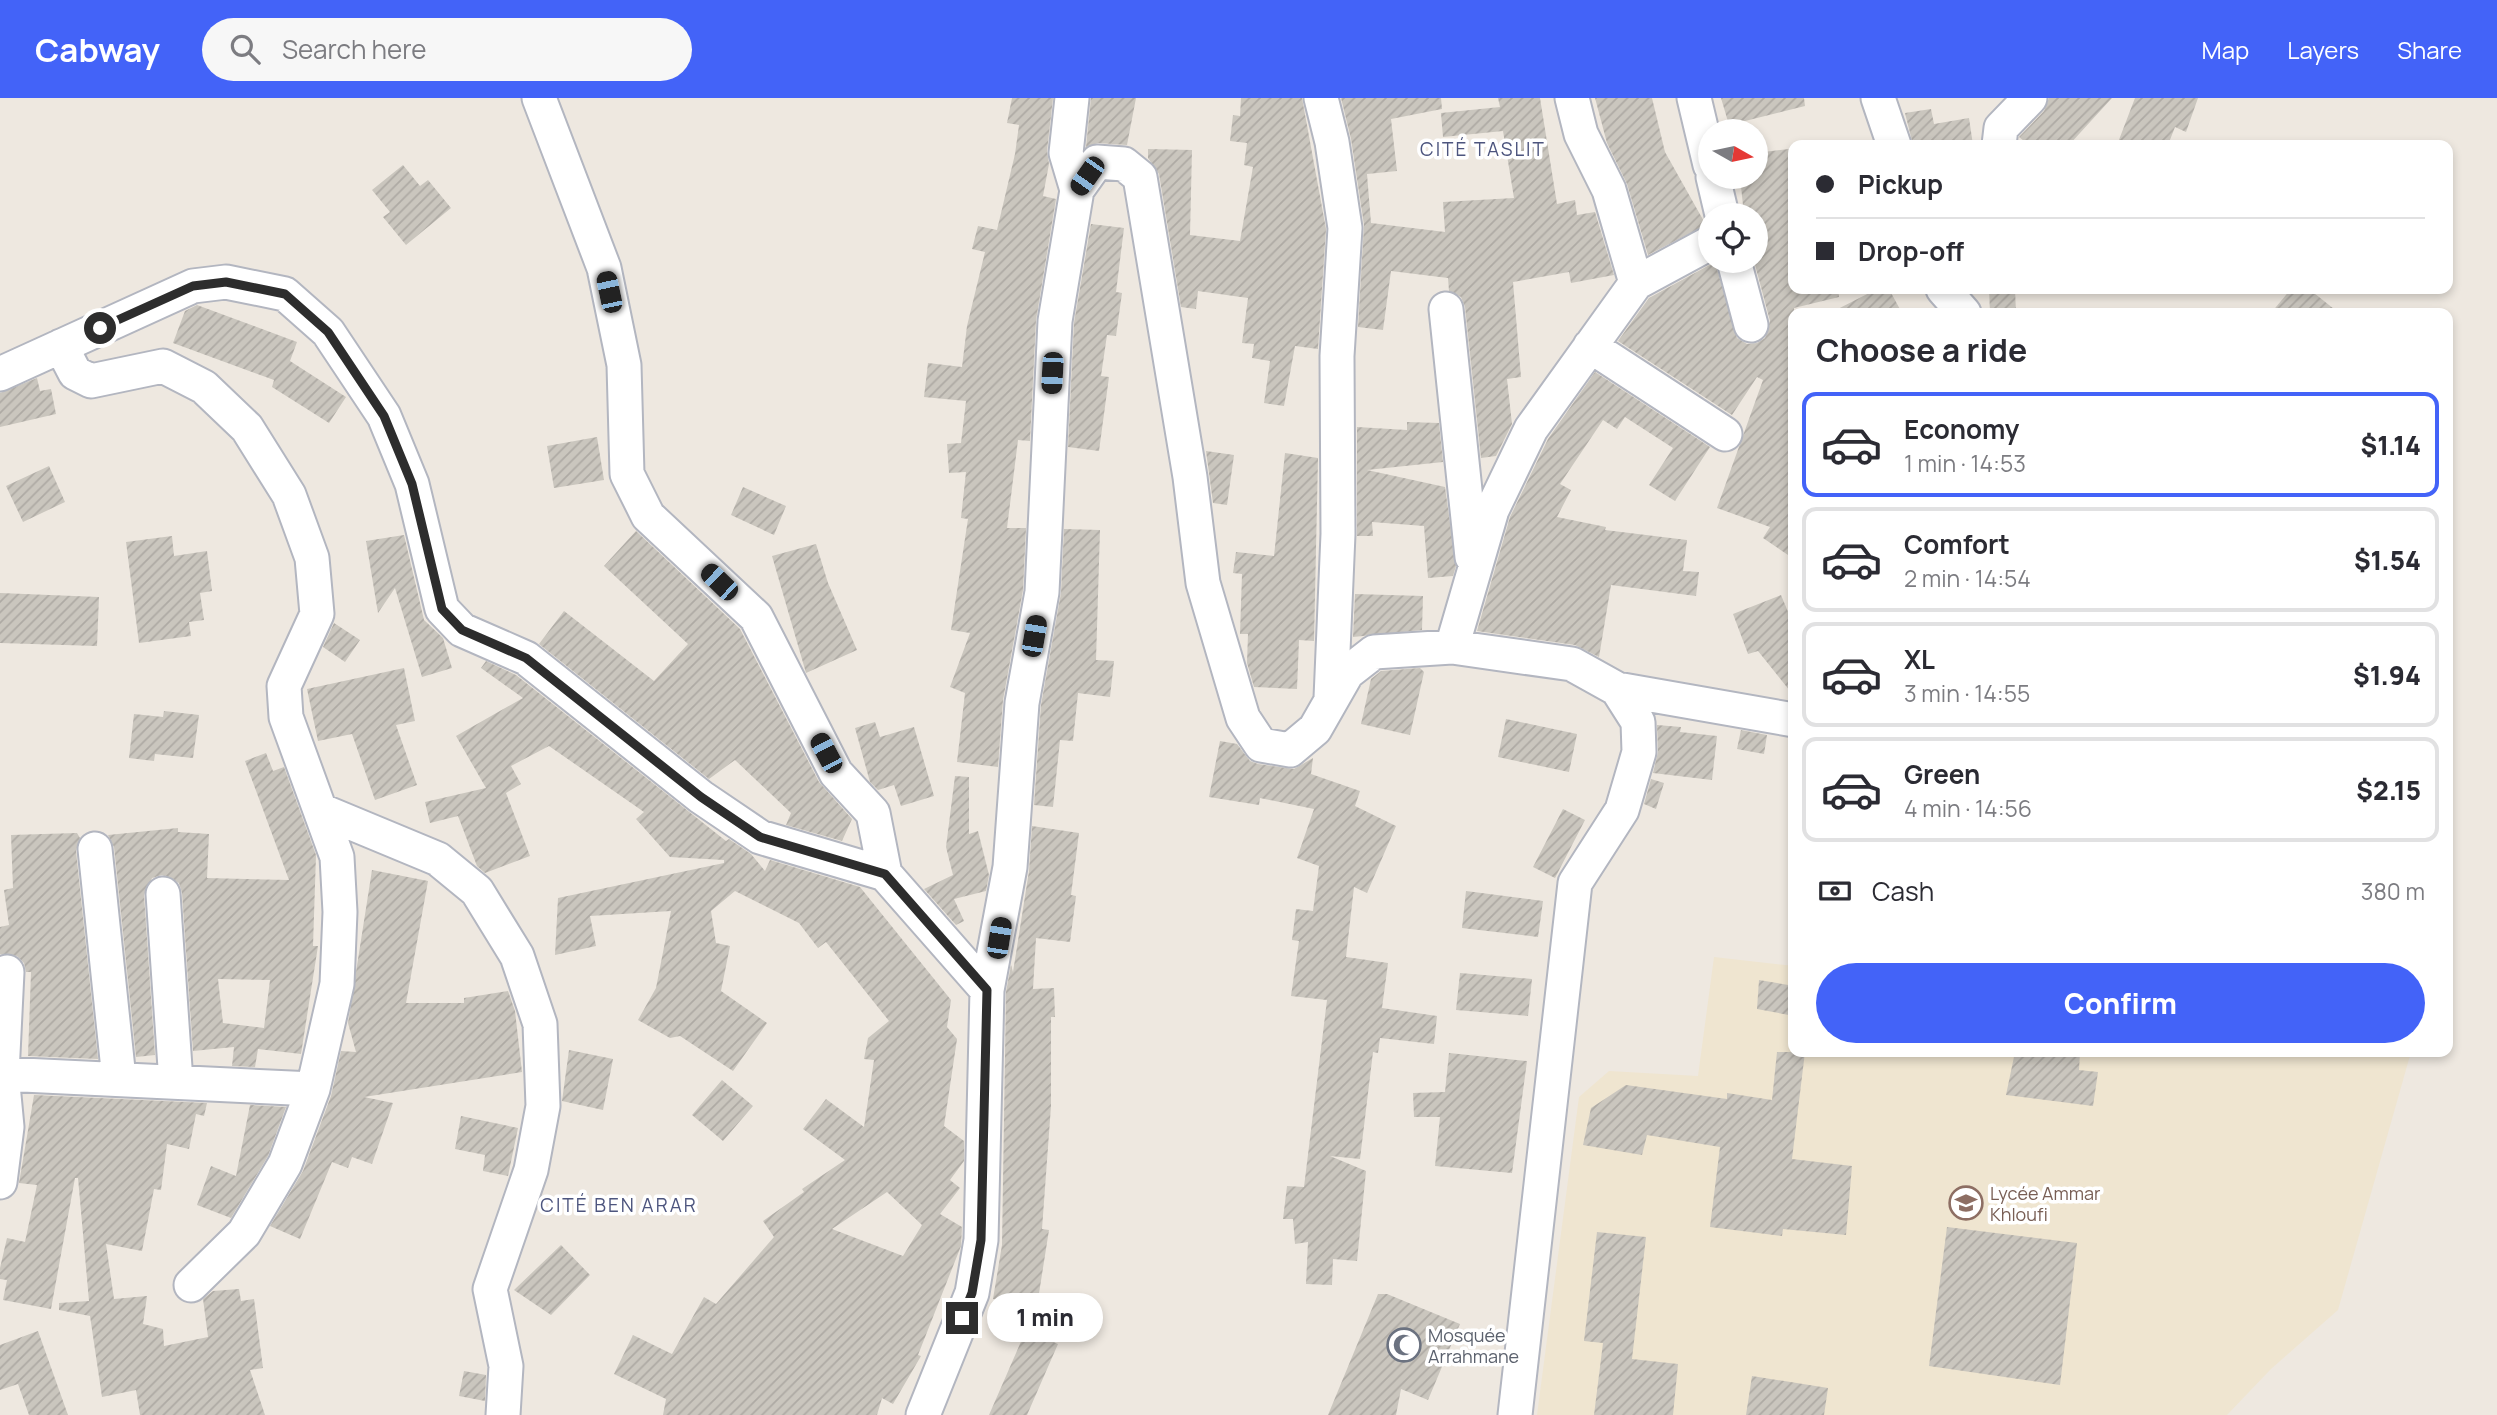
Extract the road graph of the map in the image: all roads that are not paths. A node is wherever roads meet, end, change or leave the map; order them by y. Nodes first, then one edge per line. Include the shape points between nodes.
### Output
1 (539, 98) edge
2 (1072, 98) edge
3 (1321, 98) edge
4 (1572, 98) edge
5 (1694, 98) edge
6 (1878, 98) edge
7 (2030, 98) edge
8 (1699, 119) edge
9 (1892, 140) edge
10 (2000, 140) edge
11 (1077, 190) junction
12 (1698, 249) edge
13 (1737, 273) edge
14 (1636, 283) junction
15 (1947, 294) edge
16 (1960, 308) edge
17 (1446, 309) dead end
18 (1751, 325) dead end
19 (61, 346) junction
20 (1590, 346) junction
21 (0, 374) edge
22 (1725, 434) dead end
23 (1474, 572) junction
24 (1452, 647) junction
25 (1617, 689) junction
26 (1331, 702) junction
27 (1788, 719) edge
28 (320, 810) junction
29 (95, 849) dead end
30 (885, 874) junction
31 (163, 894) dead end
32 (7, 972) dead end
33 (987, 990) junction
34 (2, 1074) edge
35 (119, 1079) junction
36 (176, 1082) junction
37 (313, 1088) junction
38 (0, 1182) edge
39 (191, 1285) dead end
40 (503, 1415) edge
41 (923, 1415) edge
42 (1515, 1415) edge

1 - 30 street via 604,268 625,365 627,474 648,516 756,617 836,773 873,813
2 - 11 street via 1066,153
3 - 26 street via 1345,229 1336,356 1338,534
4 - 14 street via 1581,134 1609,190
5 - 8 street
6 - 9 street
7 - 10 street via 2001,128
11 - 26 street via 1097,162 1124,164 1140,177 1203,583 1243,718 1261,745 1290,750 1315,729
11 - 33 street via 1055,321 1042,592 1022,703 1010,867
12 - 14 street
13 - 18 street
14 - 20 street
15 - 16 street
17 - 23 street
19 - 21 street
19 - 28 street via 75,373 91,381 163,366 204,387 247,428 289,495 312,558 317,614 284,686 286,717
19 - 30 street via 193,286 226,282 285,294 328,332 384,416 412,484 442,609 462,630 526,658 701,797 760,837
20 - 22 street
20 - 23 street via 1531,429 1492,510
23 - 24 street
24 - 25 street via 1572,664
24 - 26 street via 1374,652 1347,673
25 - 27 street
25 - 42 street via 1638,722 1639,752 1622,810 1575,883
28 - 37 street via 337,857 340,912 337,984
28 - 40 street via 438,859 477,891 517,956 540,1024 543,1106 531,1170 490,1289 506,1367
29 - 35 street
30 - 33 street
31 - 36 street
32 - 34 street
33 - 41 street via 981,1240 972,1293
34 - 35 street
34 - 38 street via 7,1128
35 - 36 street
36 - 37 street
37 - 39 street via 285,1164 244,1233

